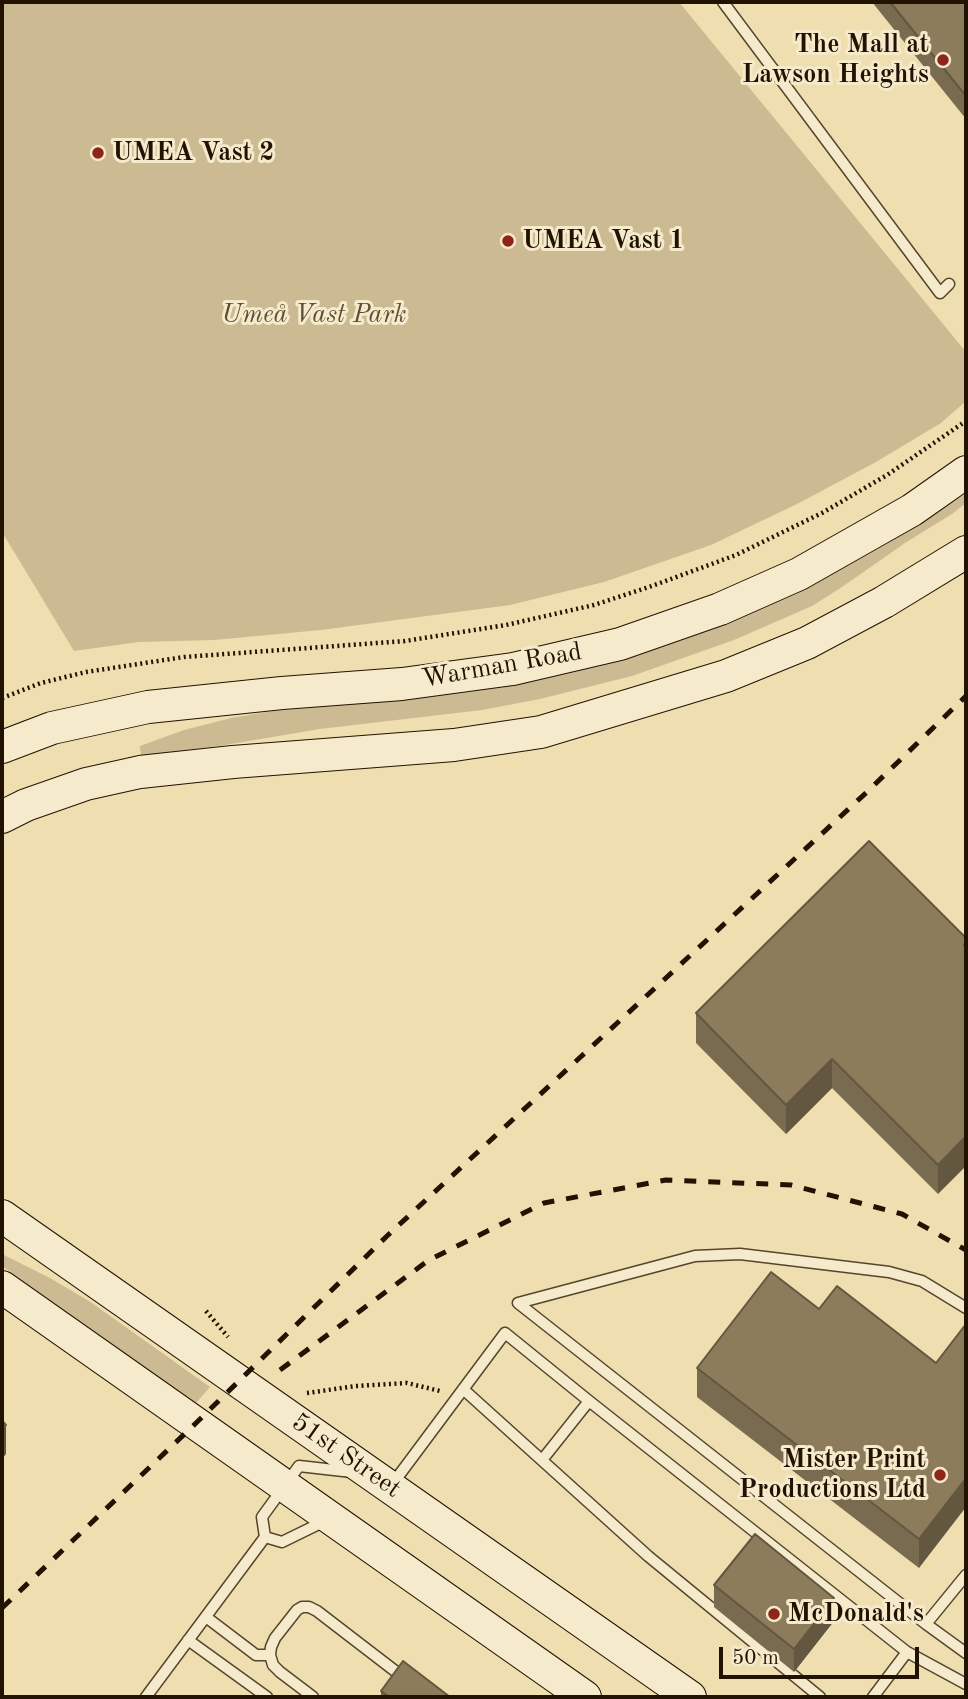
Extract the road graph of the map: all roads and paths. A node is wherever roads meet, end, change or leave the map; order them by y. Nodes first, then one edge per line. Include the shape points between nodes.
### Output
1 (723, 2) edge
2 (949, 284) dead end
3 (966, 421) edge
4 (966, 472) edge
5 (966, 552) edge
6 (2, 698) edge
7 (2, 747) edge
8 (2, 817) edge
9 (2, 1216) edge
10 (2, 1287) edge
11 (966, 1308) edge
12 (206, 1311) dead end
13 (234, 1345) dead end
14 (460, 1392) junction
15 (302, 1394) dead end
16 (589, 1401) junction
17 (542, 1460) junction
18 (381, 1481) junction
19 (285, 1487) junction
20 (330, 1519) junction
21 (265, 1537) junction
22 (966, 1575) edge
23 (206, 1617) junction
24 (926, 1624) junction
25 (188, 1640) junction
26 (907, 1652) junction
27 (966, 1653) edge
28 (270, 1655) junction
29 (399, 1674) edge
30 (966, 1684) edge
31 (146, 1697) edge
32 (267, 1697) edge
33 (313, 1697) edge
34 (584, 1697) edge
35 (690, 1697) edge
36 (820, 1697) edge
37 (873, 1697) edge

1 - 2 lane via 940,293
3 - 6 path via 887,475 810,519 736,555 594,605 405,641 184,657 86,672
4 - 7 main road, Warman Road via 912,510 799,574 720,609 620,644 513,669 148,708 52,728
5 - 8 main road via 807,643 726,676 541,732 454,745 140,772 86,784
9 - 18 main road, 51st Street
10 - 19 main road
11 - 24 lane via 922,1281 889,1272 740,1254 695,1256 518,1303
12 - 13 path
14 - 15 path via 408,1383
14 - 16 lane via 505,1333
14 - 17 lane
14 - 18 lane
16 - 17 lane
16 - 26 lane
17 - 36 lane via 648,1556
18 - 19 lane via 299,1466
18 - 35 main road, 51st Street
19 - 20 main road
19 - 21 lane via 262,1517
20 - 21 lane via 282,1542
20 - 34 main road
21 - 23 lane
22 - 24 lane
23 - 25 lane
23 - 28 lane via 257,1655
24 - 27 lane
25 - 31 lane
25 - 32 lane
26 - 30 lane
26 - 37 lane
28 - 29 lane via 275,1638 297,1610 309,1608
28 - 33 lane via 280,1672

